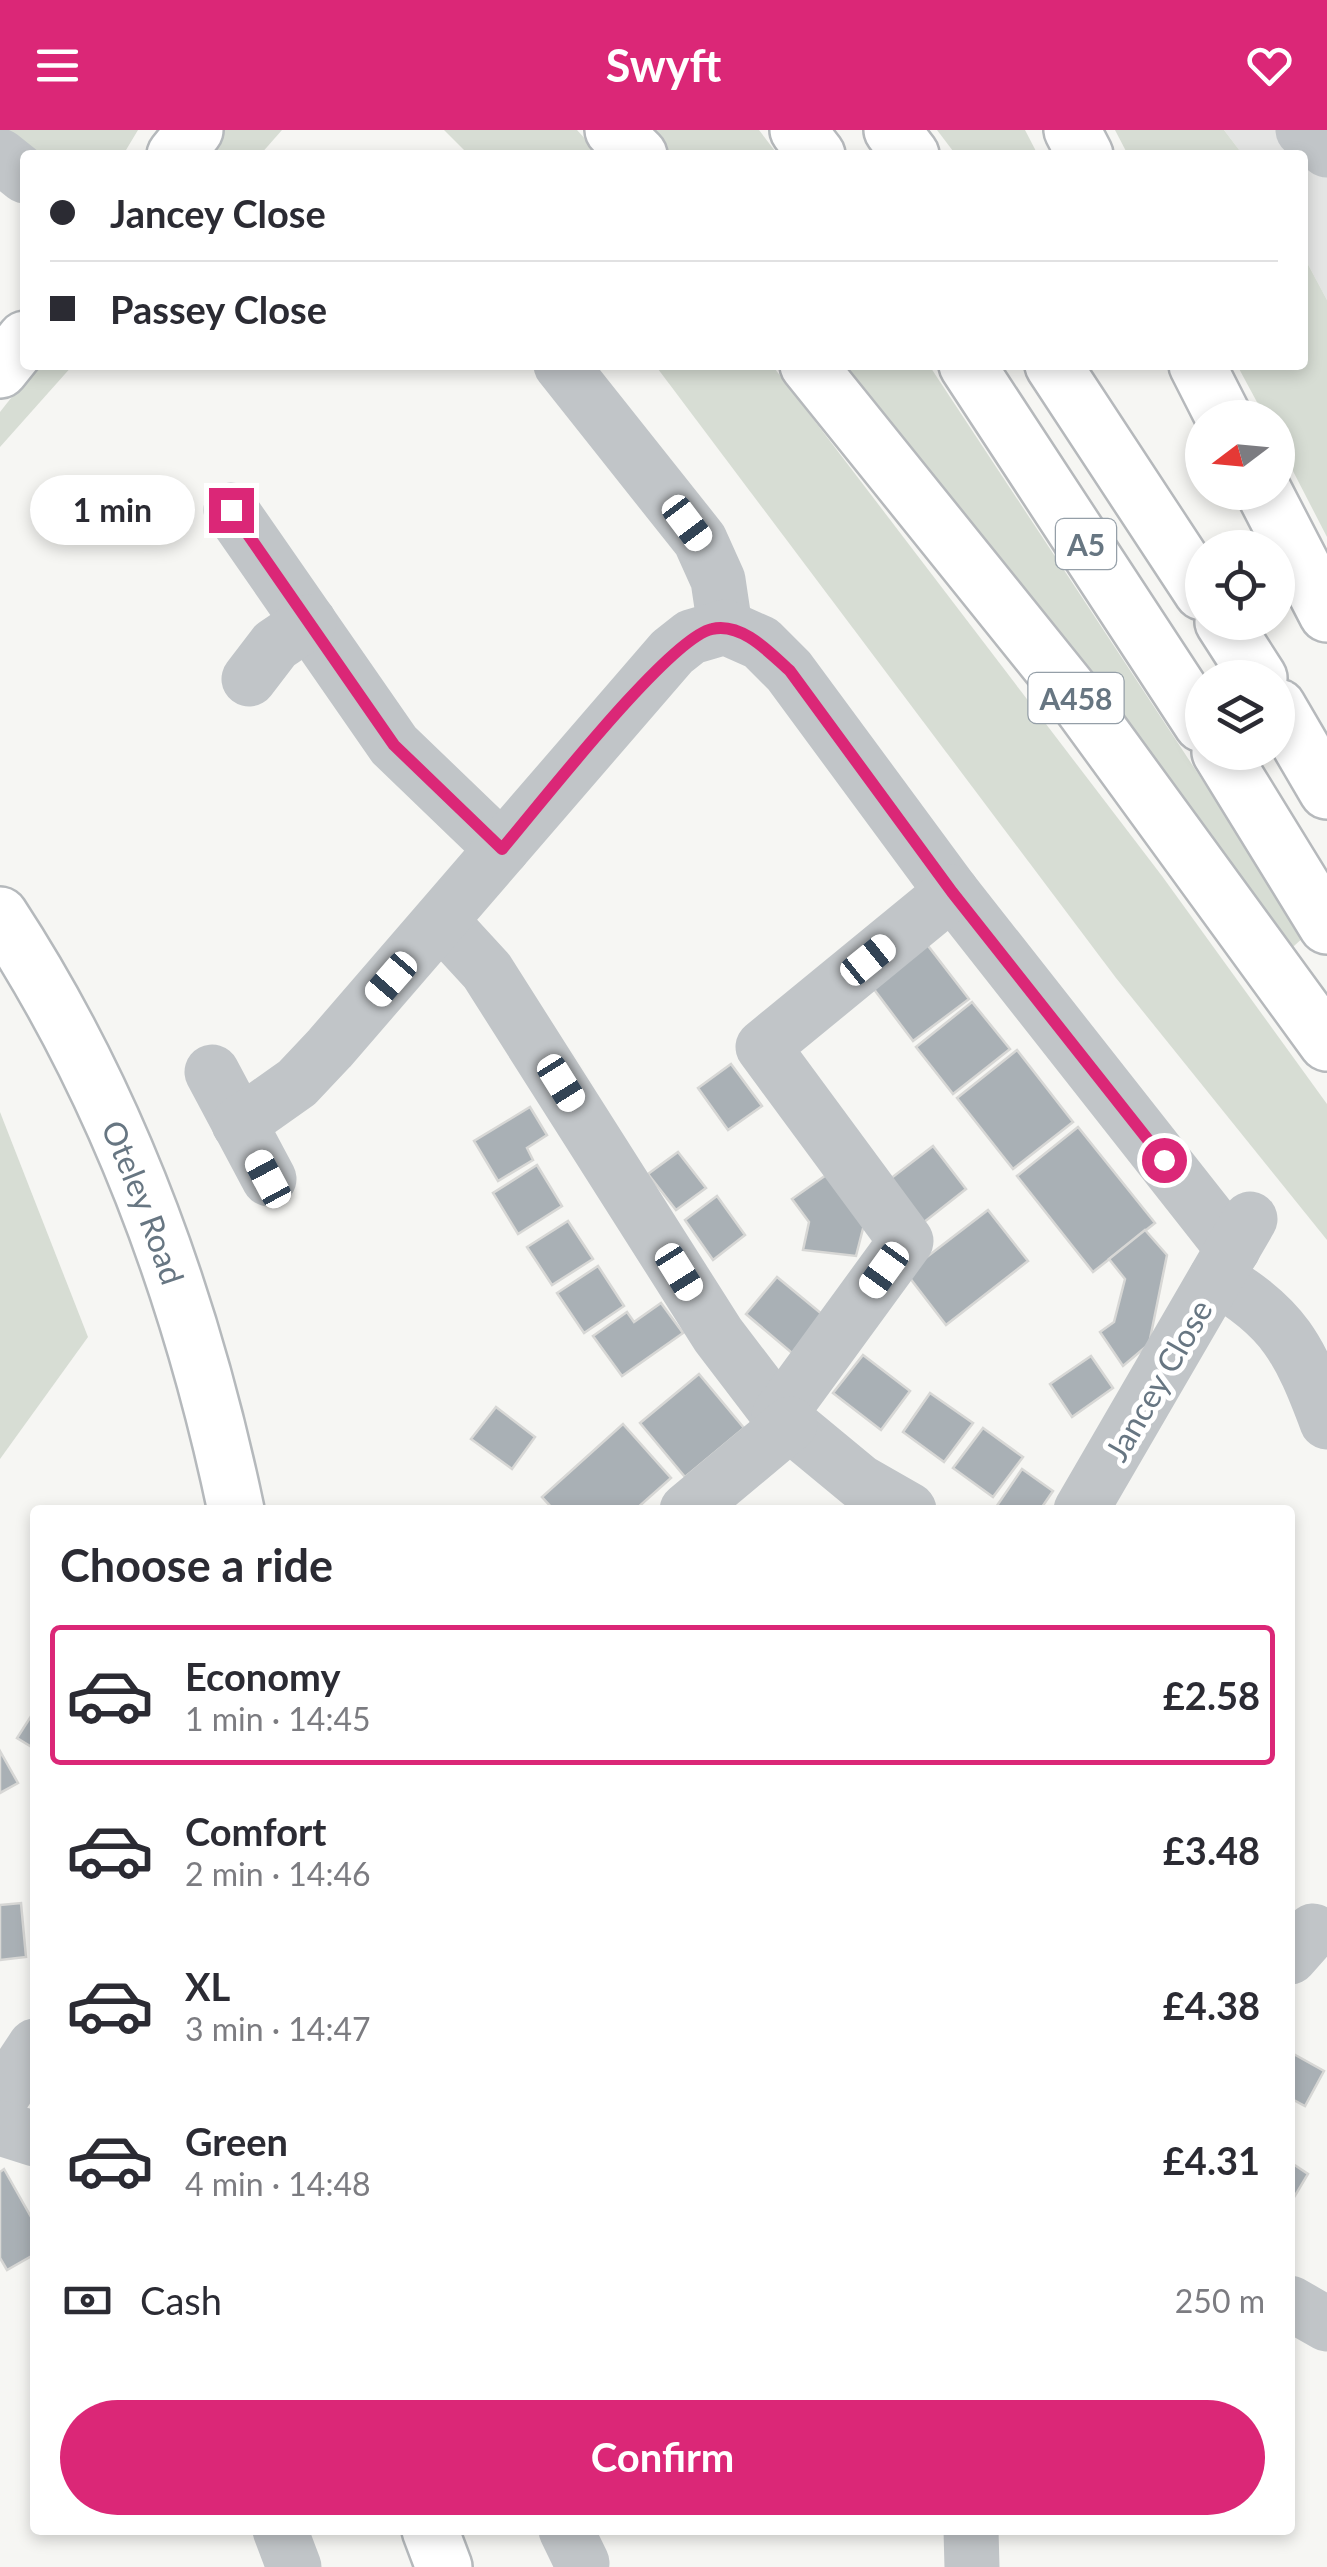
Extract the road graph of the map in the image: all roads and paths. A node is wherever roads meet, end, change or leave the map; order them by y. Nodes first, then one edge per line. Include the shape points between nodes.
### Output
1 (195, 130) edge
2 (613, 130) edge
3 (1304, 130) edge
4 (179, 150) edge
5 (634, 150) edge
6 (1327, 150) edge
7 (0, 156) edge
8 (20, 172) edge
9 (20, 346) edge
10 (0, 370) edge
11 (564, 370) edge
12 (812, 370) edge
13 (970, 370) edge
14 (1055, 370) edge
15 (1199, 370) edge
16 (1214, 400) edge
17 (231, 510) dead end
18 (1273, 510) edge
19 (1185, 566) edge
20 (1327, 614) edge
21 (309, 622) junction
22 (725, 628) junction
23 (249, 679) dead end
24 (1185, 698) edge
25 (1295, 736) edge
26 (1231, 770) edge
27 (1327, 790) edge
28 (502, 849) junction
29 (949, 910) junction
30 (0, 915) edge
31 (442, 922) junction
32 (1327, 926) edge
33 (1327, 1043) edge
34 (212, 1072) dead end
35 (239, 1124) junction
36 (268, 1179) dead end
37 (1234, 1247) junction
38 (785, 1420) junction
39 (1327, 1422) edge
40 (235, 1505) edge
41 (692, 1505) edge
42 (900, 1505) edge
43 (1084, 1505) edge
44 (30, 2054) edge
45 (0, 2099) edge
46 (0, 2128) edge
47 (30, 2137) edge
48 (1295, 2305) edge
49 (1327, 2324) edge
50 (282, 2535) edge
51 (432, 2535) edge
52 (294, 2567) edge
53 (444, 2567) edge

1 - 4 main road
2 - 5 main road
3 - 6 street
7 - 8 street
9 - 10 main road
11 - 22 street via 700,540 718,580
12 - 33 main road, A458 via 1072,693
13 - 24 main road, A5
14 - 19 main road, A5
15 - 16 main road
17 - 21 street
18 - 20 main road
21 - 23 street via 275,645
21 - 28 street via 394,745
22 - 28 street via 691,637 672,652
22 - 29 street via 760,643 790,671
25 - 27 main road
26 - 32 main road
28 - 31 street
29 - 37 street via 1118,1101
29 - 38 street via 762,1046 906,1240
30 - 40 main road, Oteley Road via 139,1180 202,1360
31 - 35 street via 297,1083
31 - 38 street via 487,971 718,1335
34 - 35 street
35 - 36 street
37 - 39 street via 1261,1304 1309,1374
37 - 43 street, Jancey Close
38 - 41 street
38 - 42 street via 860,1482
44 - 45 street
46 - 47 street
48 - 49 street
50 - 52 street
51 - 53 main road

